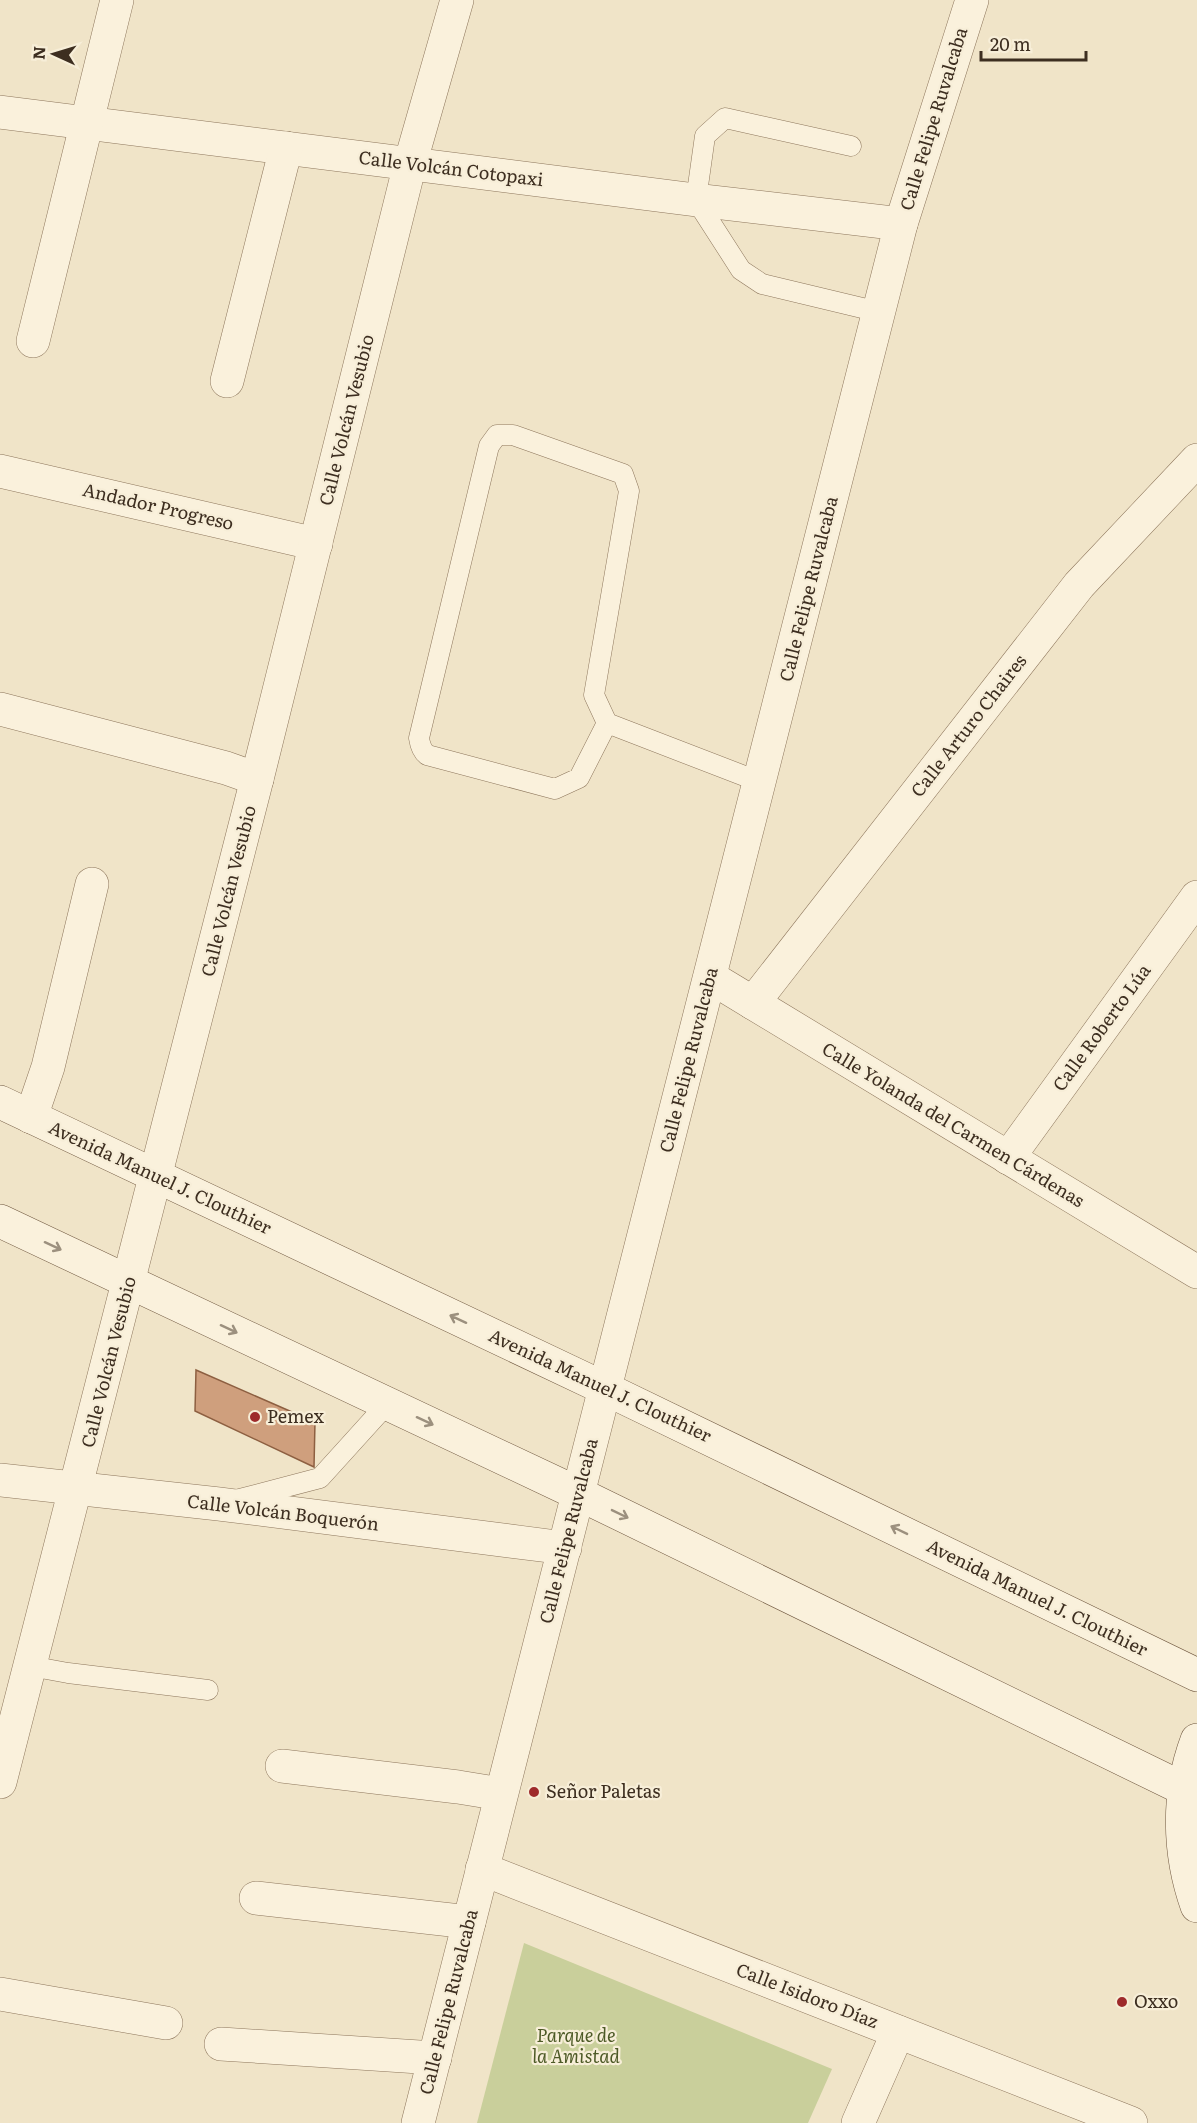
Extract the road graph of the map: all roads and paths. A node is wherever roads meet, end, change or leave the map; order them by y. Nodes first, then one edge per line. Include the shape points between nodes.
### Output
1 (117, 0) edge
2 (457, 0) edge
3 (972, 0) edge
4 (0, 112) edge
5 (87, 124) junction
6 (850, 146) dead end
7 (286, 148) junction
8 (410, 164) junction
9 (696, 200) junction
10 (901, 224) junction
11 (879, 312) junction
12 (33, 341) dead end
13 (227, 381) dead end
14 (1197, 460) edge
15 (0, 471) edge
16 (316, 544) junction
17 (0, 709) edge
18 (607, 723) junction
19 (257, 779) junction
20 (760, 782) junction
21 (92, 885) dead end
22 (1197, 897) edge
23 (711, 977) junction
24 (753, 1004) junction
25 (0, 1102) edge
26 (31, 1117) junction
27 (1008, 1158) junction
28 (156, 1177) junction
29 (0, 1221) edge
30 (1197, 1272) edge
31 (130, 1282) junction
32 (606, 1389) junction
33 (387, 1404) junction
34 (0, 1480) edge
35 (77, 1489) junction
36 (579, 1494) junction
37 (219, 1504) junction
38 (565, 1548) junction
39 (30, 1666) junction
40 (1197, 1675) edge
41 (208, 1690) dead end
42 (1197, 1740) edge
43 (282, 1766) dead end
44 (0, 1782) edge
45 (1184, 1789) junction
46 (501, 1794) junction
47 (482, 1869) junction
48 (256, 1898) dead end
49 (1197, 1906) edge
50 (469, 1922) junction
51 (0, 1994) edge
52 (166, 2023) dead end
53 (898, 2032) junction
54 (221, 2044) dead end
55 (435, 2058) junction
56 (418, 2123) edge
57 (858, 2123) edge
58 (1131, 2123) edge

1 - 5 street
2 - 8 street, Calle Volcán Vesubio
3 - 10 street, Calle Felipe Ruvalcaba
4 - 5 street, Calle Volcán Cotopaxi
5 - 7 street, Calle Volcán Cotopaxi
5 - 12 street
6 - 9 lane via 725,118 705,136
7 - 8 street, Calle Volcán Cotopaxi
7 - 13 street
8 - 9 street, Calle Volcán Cotopaxi
8 - 16 street, Calle Volcán Vesubio
9 - 10 street, Calle Volcán Cotopaxi
9 - 11 lane via 741,270 762,284
10 - 11 street, Calle Felipe Ruvalcaba
11 - 20 street, Calle Felipe Ruvalcaba
14 - 24 street, Calle Arturo Chaires via 1079,585
15 - 16 street, Andador Progreso
16 - 19 street, Calle Volcán Vesubio
17 - 19 street
18 - 18 lane via 594,695 629,491 623,474 513,435 497,435 489,446 420,743 427,755 555,789 579,778
18 - 20 lane
19 - 28 street, Calle Volcán Vesubio
20 - 23 street, Calle Felipe Ruvalcaba
21 - 26 street via 48,1067
22 - 27 street, Calle Roberto Lúa
23 - 24 street, Calle Yolanda del Carmen Cárdenas
23 - 32 street, Calle Felipe Ruvalcaba
24 - 27 street, Calle Yolanda del Carmen Cárdenas
25 - 26 street, Avenida Manuel J. Clouthier
26 - 28 street, Avenida Manuel J. Clouthier
27 - 30 street, Calle Yolanda del Carmen Cárdenas
28 - 31 street, Calle Volcán Vesubio
32 -> 28 street, Avenida Manuel J. Clouthier
29 -> 31 street
31 -> 33 street
31 - 35 street, Calle Volcán Vesubio
32 - 36 street, Calle Felipe Ruvalcaba
40 -> 32 street, Avenida Manuel J. Clouthier
33 -> 36 street
33 - 37 lane via 320,1478
34 - 35 street, Calle Volcán Boquerón
35 - 37 street, Calle Volcán Boquerón
35 - 39 street, Calle Volcán Vesubio
36 - 38 street, Calle Felipe Ruvalcaba
36 -> 45 street
37 - 38 street, Calle Volcán Boquerón
38 - 46 street, Calle Felipe Ruvalcaba
39 - 41 lane
39 - 44 street, Calle Volcán Vesubio
42 - 45 street
43 - 46 street
45 - 49 street via 1182,1837 1189,1884
46 - 47 street, Calle Felipe Ruvalcaba
47 - 50 street, Calle Felipe Ruvalcaba
47 - 53 street, Calle Isidoro Díaz
48 - 50 street
50 - 55 street, Calle Felipe Ruvalcaba
51 - 52 street
53 - 57 street
53 - 58 street, Calle Isidoro Díaz
54 - 55 street
55 - 56 street, Calle Felipe Ruvalcaba

